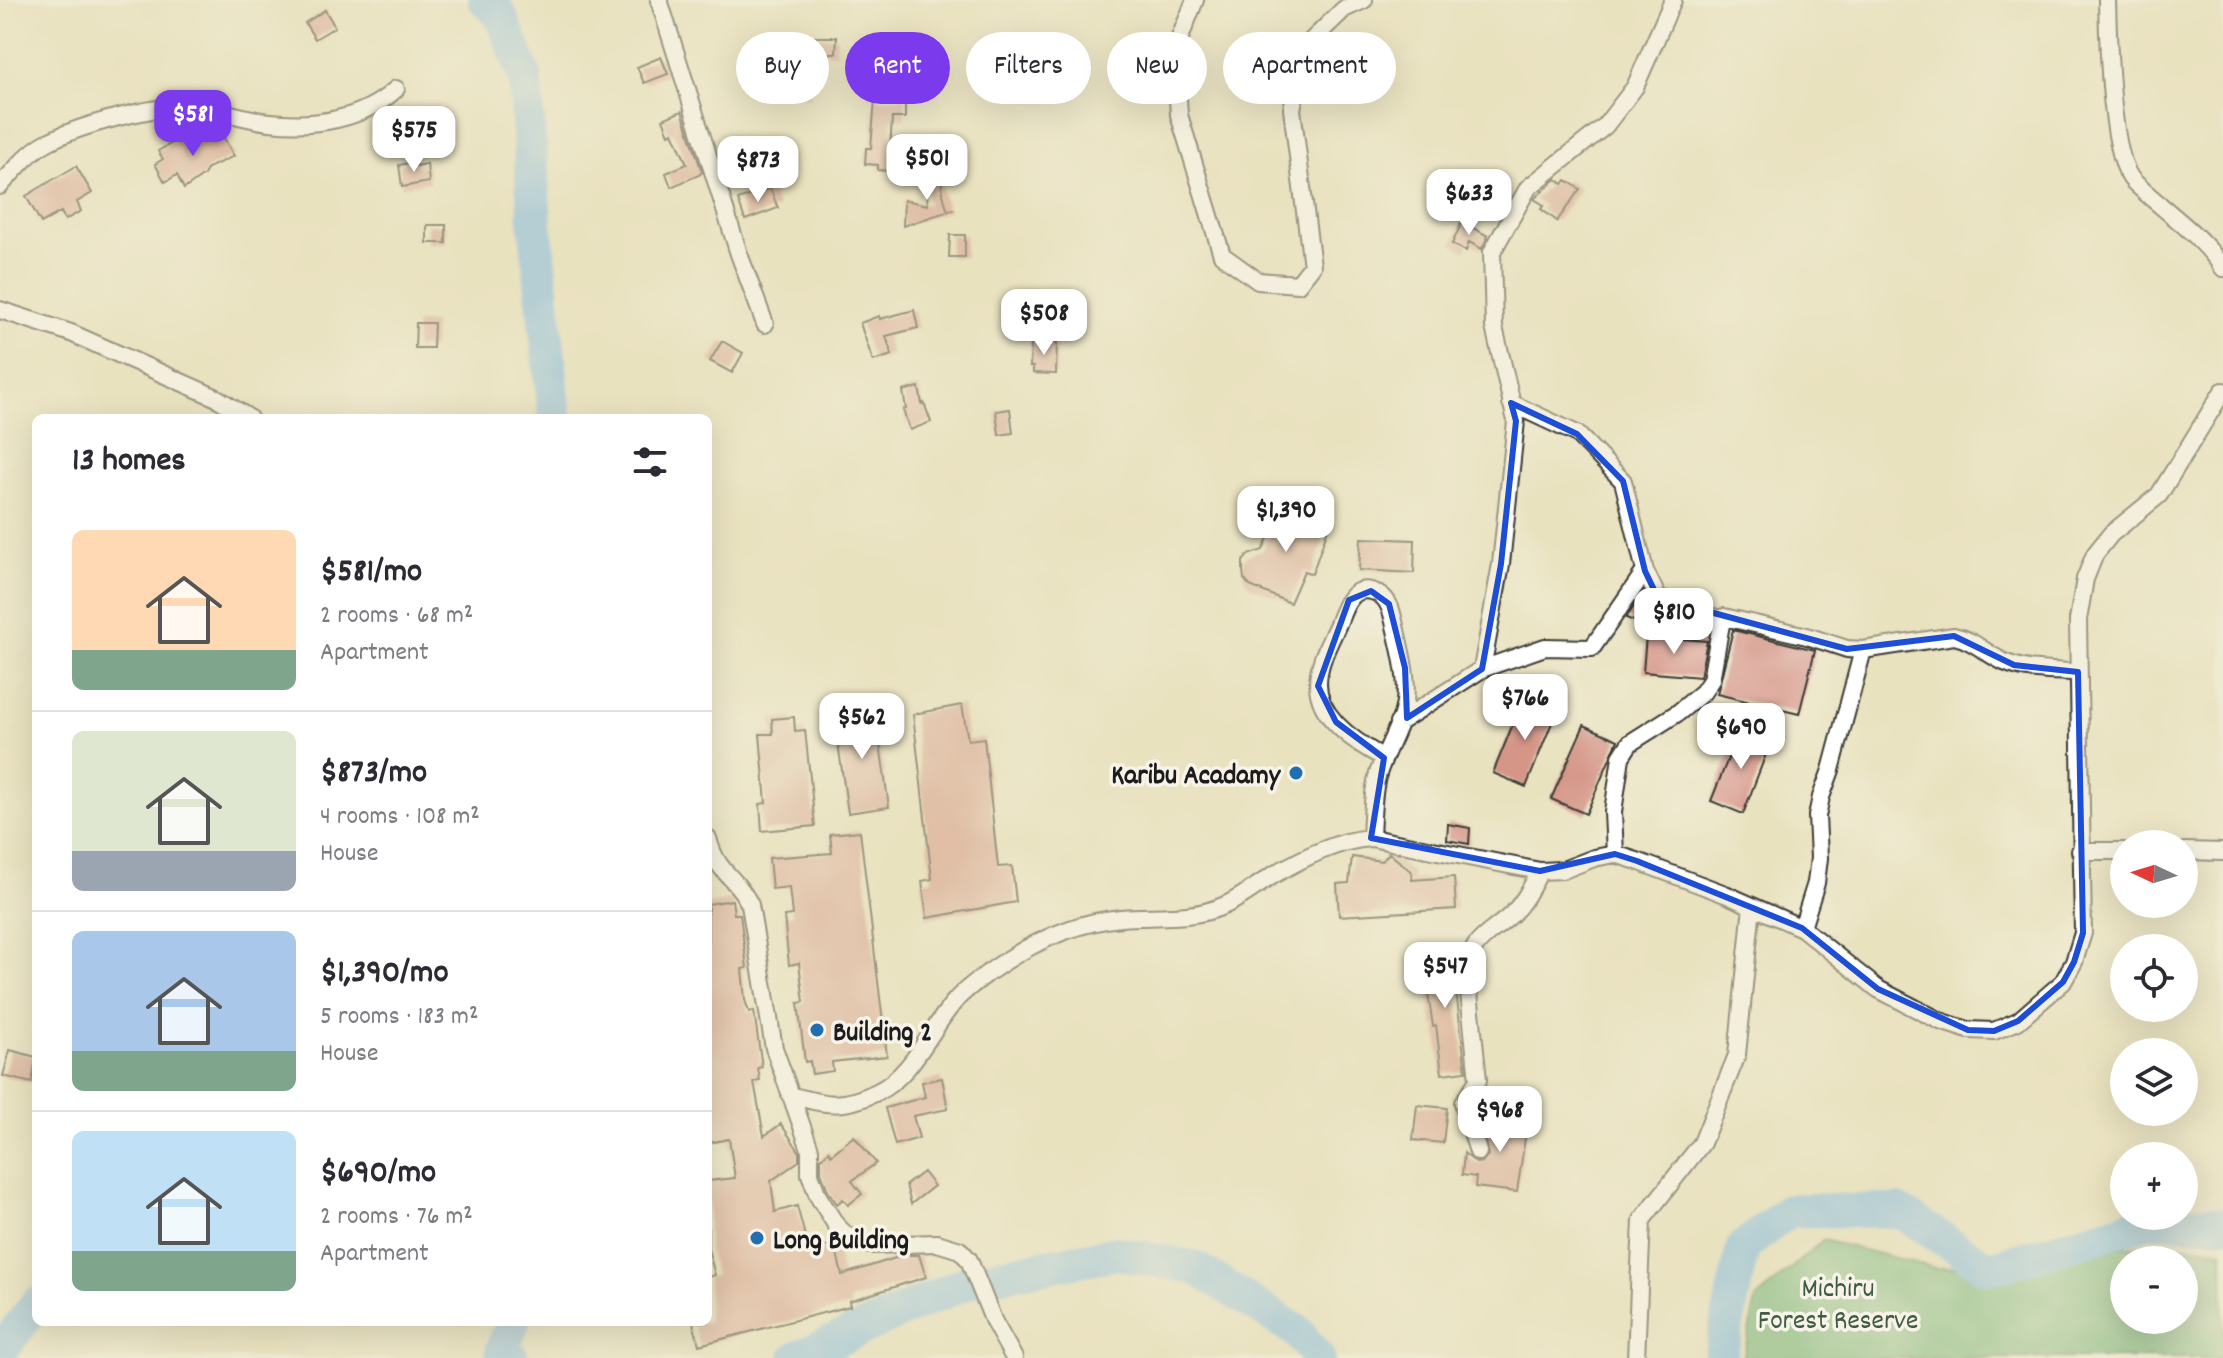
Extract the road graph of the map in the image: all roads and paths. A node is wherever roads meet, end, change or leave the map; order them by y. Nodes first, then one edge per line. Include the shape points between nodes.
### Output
1 (659, 0) edge
2 (1195, 0) edge
3 (1364, 0) edge
4 (1673, 0) edge
5 (2107, 0) edge
6 (396, 89) dead end
7 (0, 186) edge
8 (2223, 268) edge
9 (0, 310) edge
10 (765, 324) dead end
11 (2223, 391) edge
12 (1511, 403) junction
13 (243, 414) edge
14 (1645, 571) junction
15 (1722, 620) junction
16 (1863, 650) junction
17 (1482, 669) junction
18 (2078, 672) junction
19 (1398, 723) junction
20 (1384, 758) junction
21 (1371, 838) junction
22 (2080, 851) junction
23 (2110, 851) edge
24 (2198, 851) edge
25 (712, 852) edge
26 (2223, 852) edge
27 (1615, 854) junction
28 (1540, 871) junction
29 (1752, 906) junction
30 (1802, 928) junction
31 (790, 1095) junction
32 (1478, 1152) dead end
33 (1014, 1358) edge
34 (1636, 1358) edge

1 - 10 street
2 - 3 street via 1175,50 1179,115 1222,255 1258,281 1298,284 1312,266 1292,109 1305,47 1344,9
4 - 12 street via 1635,87 1605,126 1528,188 1492,252 1494,327
5 - 8 street via 2121,160 2131,180 2194,234
6 - 7 street via 345,119 308,123 192,107 141,113 43,145
9 - 13 street via 71,333
11 - 18 street via 2159,495 2095,554 2078,620
12 - 14 street via 1577,434 1623,481
12 - 17 street via 1516,421 1503,548
14 - 15 street via 1658,598
14 - 17 street via 1592,648 1545,647
15 - 16 street via 1728,616
15 - 27 street via 1711,680 1703,692 1630,743 1621,757 1613,812
16 - 18 street via 1954,636 2014,665
16 - 30 street via 1821,797 1816,883
17 - 19 street
18 - 22 street
19 - 20 street
19 - 20 street via 1406,694 1405,668 1389,604 1371,591 1359,592 1339,621 1318,686 1336,722 1357,743
20 - 21 street via 1376,780
21 - 28 street
21 - 31 street via 1314,854 1221,907 1175,917 1119,918 1060,932 1023,950 957,999 898,1077 881,1091 841,1105
22 - 23 street
22 - 30 street via 2083,933 2074,962 2063,982 2018,1021 1994,1031 1968,1030 1910,1007 1878,989
24 - 26 street
25 - 31 street via 750,905 774,1048
27 - 28 street via 1563,870
27 - 29 street
28 - 32 street via 1526,898 1478,940 1468,958 1478,1080 1463,1103
29 - 30 street
29 - 34 street via 1737,1055 1702,1143 1642,1220
31 - 33 street via 810,1149 812,1182 836,1225 870,1245 949,1245 960,1250

